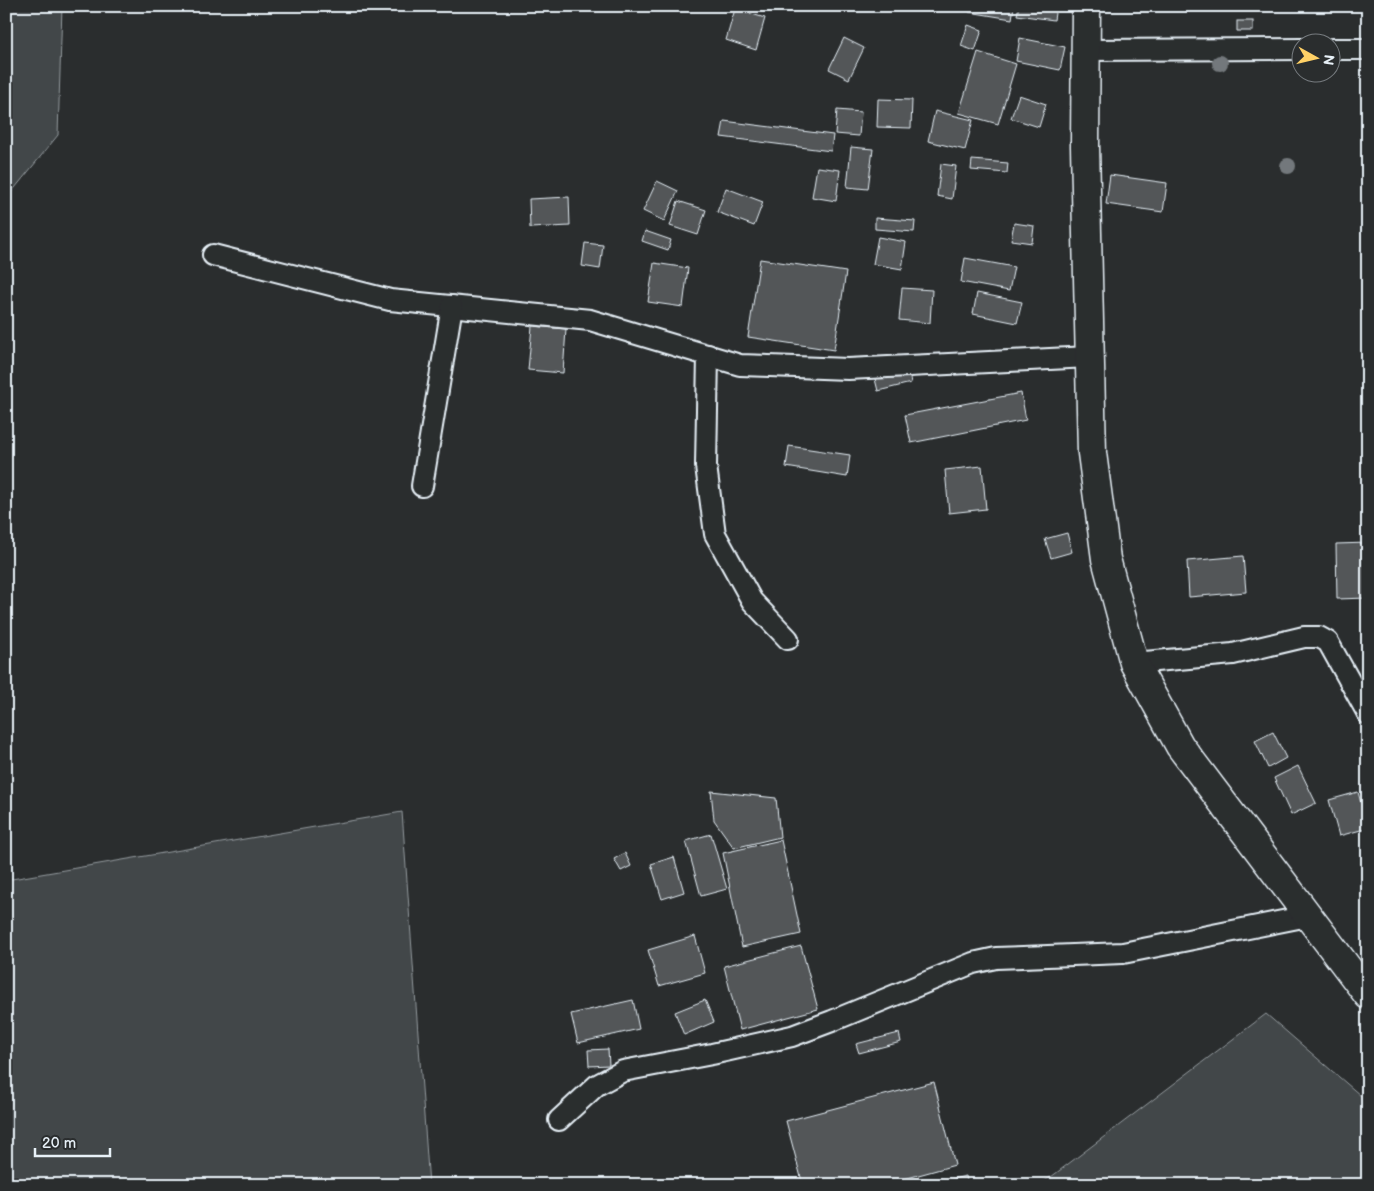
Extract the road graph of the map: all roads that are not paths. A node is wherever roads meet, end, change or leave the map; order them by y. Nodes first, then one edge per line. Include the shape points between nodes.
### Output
1 (1086, 6) edge
2 (1292, 49) edge
3 (1342, 49) edge
4 (1368, 49) edge
5 (1085, 50) junction
6 (213, 255) dead end
7 (452, 306) junction
8 (708, 355) junction
9 (1090, 356) junction
10 (422, 486) dead end
11 (788, 638) dead end
12 (1134, 662) junction
13 (1368, 714) edge
14 (1308, 916) junction
15 (1368, 995) edge
16 (559, 1120) dead end

1 - 5 main road
2 - 5 street
3 - 4 street
5 - 9 main road
6 - 7 street via 390,300
7 - 8 street via 590,320
7 - 10 street
8 - 9 street via 740,365 848,369
8 - 11 street via 706,466 715,534 752,601
9 - 12 main road via 1092,453 1106,559
12 - 13 street via 1233,654 1304,637 1318,637 1328,642
12 - 14 main road via 1180,746
14 - 15 main road
14 - 16 street via 1123,953 996,958 973,963 792,1036 623,1071 597,1085

